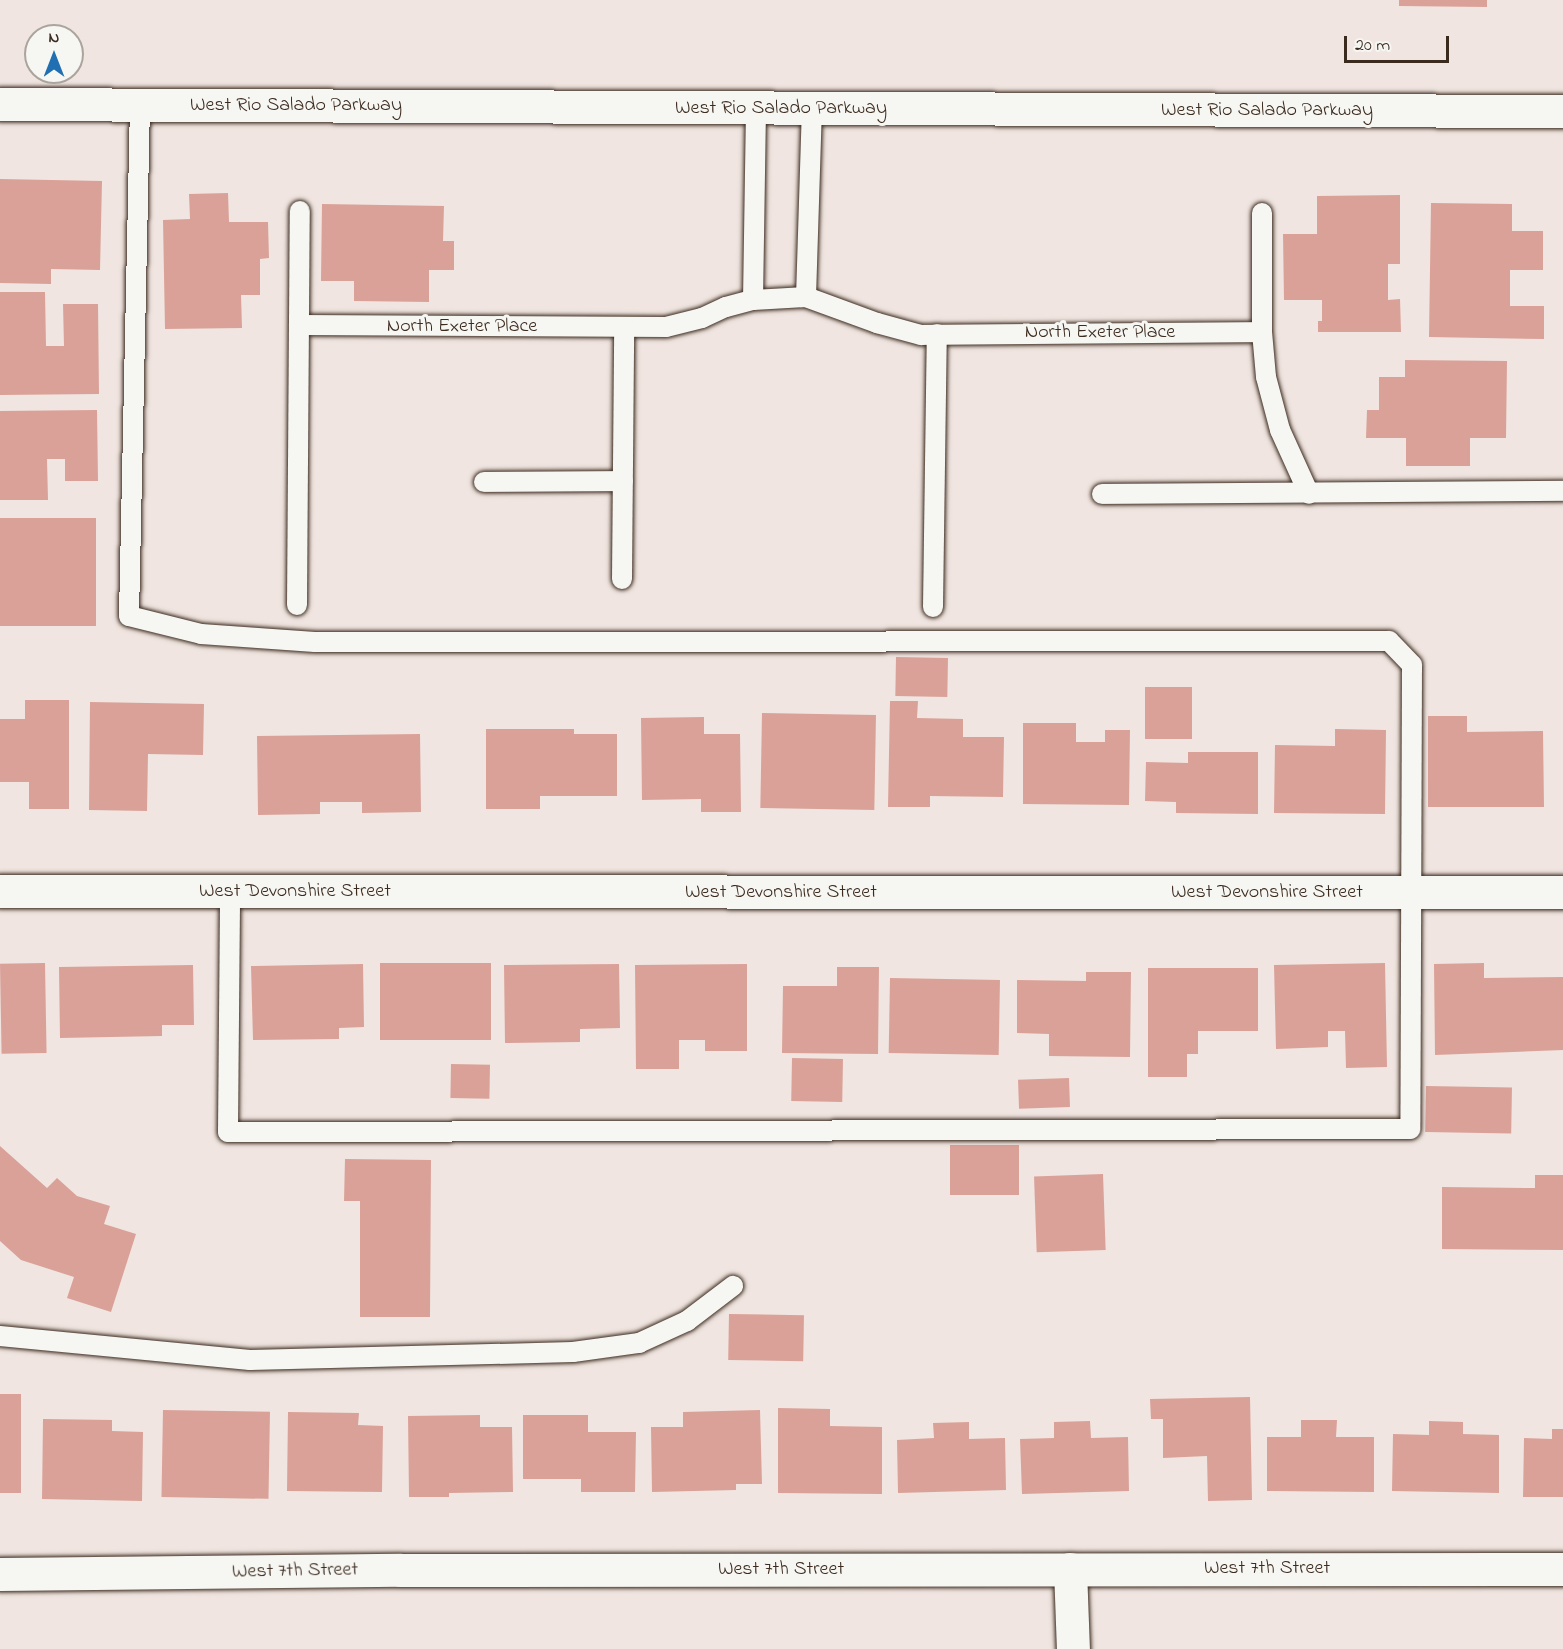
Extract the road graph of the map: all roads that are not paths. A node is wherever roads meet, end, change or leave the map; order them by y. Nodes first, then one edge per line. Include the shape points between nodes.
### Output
1 (0, 104) edge
2 (140, 104) junction
3 (756, 107) junction
4 (812, 108) junction
5 (1563, 111) edge
6 (300, 211) dead end
7 (1262, 213) dead end
8 (806, 297) junction
9 (753, 300) junction
10 (300, 326) junction
11 (624, 327) junction
12 (1262, 332) junction
13 (937, 334) junction
14 (623, 481) junction
15 (484, 482) dead end
16 (1563, 491) edge
17 (1102, 494) dead end
18 (1309, 494) junction
19 (622, 579) dead end
20 (297, 605) dead end
21 (933, 607) dead end
22 (0, 891) edge
23 (230, 892) junction
24 (1413, 892) junction
25 (1563, 892) edge
26 (733, 1286) dead end
27 (0, 1336) edge
28 (1070, 1569) junction
29 (1563, 1569) edge
30 (0, 1574) edge
31 (1073, 1649) edge

1 - 2 street, West Rio Salado Parkway
2 - 3 street, West Rio Salado Parkway
2 - 24 lane via 129,616 201,634 315,642 1389,641 1412,665
3 - 4 street, West Rio Salado Parkway
3 - 9 lane
4 - 5 street, West Rio Salado Parkway
4 - 8 lane
6 - 10 lane
7 - 12 lane
8 - 9 lane, North Exeter Place
8 - 13 lane, North Exeter Place via 877,323 921,335
9 - 11 lane, North Exeter Place via 666,327
10 - 11 lane, North Exeter Place
10 - 20 lane
11 - 14 lane
12 - 13 lane, North Exeter Place
12 - 18 lane via 1271,400 1291,458
13 - 21 lane
14 - 15 lane
14 - 19 lane
16 - 18 lane
17 - 18 lane
22 - 23 street, West Devonshire Street
23 - 24 street, West Devonshire Street
23 - 24 lane via 228,1132 1410,1130
24 - 25 street, West Devonshire Street
26 - 27 lane via 687,1322 639,1343 573,1352 250,1360
28 - 29 street, West 7th Street
28 - 30 street, West 7th Street
28 - 31 street

